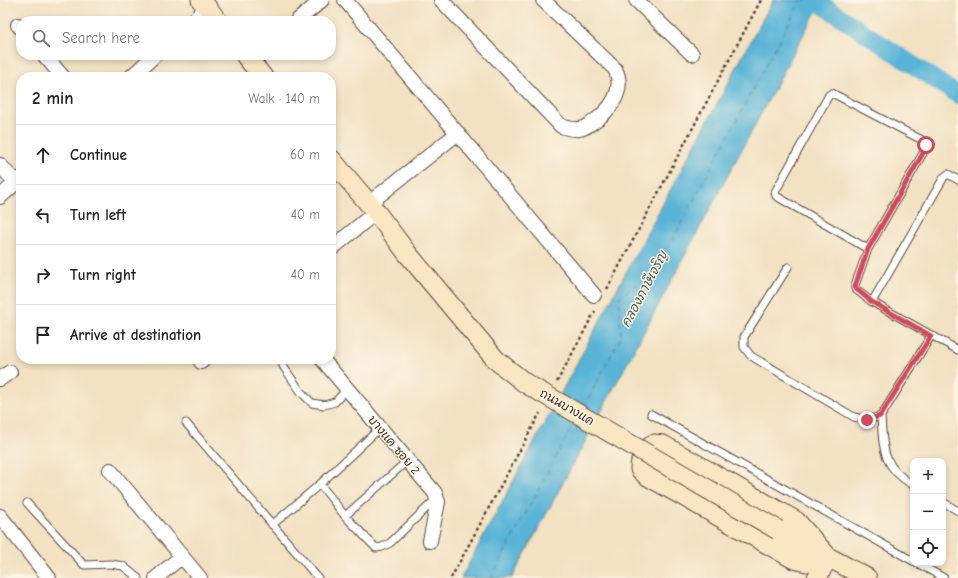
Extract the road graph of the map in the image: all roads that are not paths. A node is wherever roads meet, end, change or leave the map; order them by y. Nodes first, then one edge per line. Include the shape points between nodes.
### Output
1 (322, 0) edge
2 (345, 0) edge
3 (442, 0) edge
4 (543, 0) edge
5 (636, 0) edge
6 (209, 10) edge
7 (200, 16) edge
8 (303, 16) edge
9 (692, 54) dead end
10 (48, 60) edge
11 (150, 60) edge
12 (253, 60) edge
13 (59, 72) edge
14 (136, 72) edge
15 (260, 72) edge
16 (458, 133) junction
17 (0, 164) edge
18 (336, 165) edge
19 (16, 178) edge
20 (958, 180) edge
21 (16, 182) edge
22 (0, 197) edge
23 (372, 208) junction
24 (336, 244) edge
25 (868, 249) junction
26 (788, 268) dead end
27 (594, 295) dead end
28 (872, 302) junction
29 (931, 336) junction
30 (958, 350) edge
31 (283, 364) edge
32 (326, 364) edge
33 (347, 389) junction
34 (651, 414) dead end
35 (880, 416) junction
36 (186, 422) dead end
37 (380, 428) junction
38 (407, 461) junction
39 (110, 470) dead end
40 (910, 483) edge
41 (320, 484) junction
42 (437, 498) junction
43 (27, 503) dead end
44 (946, 504) edge
45 (958, 511) edge
46 (0, 516) edge
47 (345, 516) junction
48 (272, 525) junction
49 (430, 540) dead end
50 (182, 556) junction
51 (828, 557) junction
52 (910, 559) edge
53 (922, 566) edge
54 (49, 578) edge
55 (138, 578) edge
56 (156, 578) edge
57 (200, 578) edge
58 (318, 578) edge
59 (817, 578) edge
60 (867, 578) edge
61 (944, 578) edge

1 - 8 street
2 - 16 street
3 - 4 street via 561,126 580,129 596,120 610,107 618,90 618,76 615,69
5 - 9 street
6 - 7 street
10 - 13 street
11 - 14 street
12 - 15 main road
16 - 23 street
16 - 27 street
17 - 19 street
18 - 23 main road, ถนนบางแค
20 - 28 lane via 948,174 944,177
21 - 22 street
23 - 24 street
23 - 51 main road, ถนนบางแค, bridge via 496,360 525,383
25 - 25 lane via 926,145 924,141 832,93 829,94 775,192 776,196
25 - 28 lane via 855,288
26 - 35 lane via 744,337 744,347 751,356 854,417 867,420
28 - 29 lane
29 - 30 lane
29 - 35 lane
31 - 33 lane via 301,392 312,403 324,405 335,402
32 - 33 street, บางแค ซอย 2
33 - 37 street, บางแค ซอย 2
34 - 52 lane
35 - 40 lane via 883,449 889,463
36 - 48 lane
37 - 38 street, บางแค ซอย 2
37 - 41 lane
38 - 42 street, บางแค ซอย 2
38 - 47 lane
39 - 50 street
41 - 47 lane
41 - 48 lane
42 - 47 lane via 390,543 382,547 376,548
42 - 49 street
43 - 55 lane via 84,565 123,566
44 - 45 lane
46 - 54 street
48 - 58 lane
50 - 56 street
50 - 57 street
51 - 51 main road via 807,562 794,559 646,475 640,469 640,461 647,449 654,444 663,445 796,521
51 - 59 main road
51 - 60 main road, ถนนบางแค
53 - 61 lane

